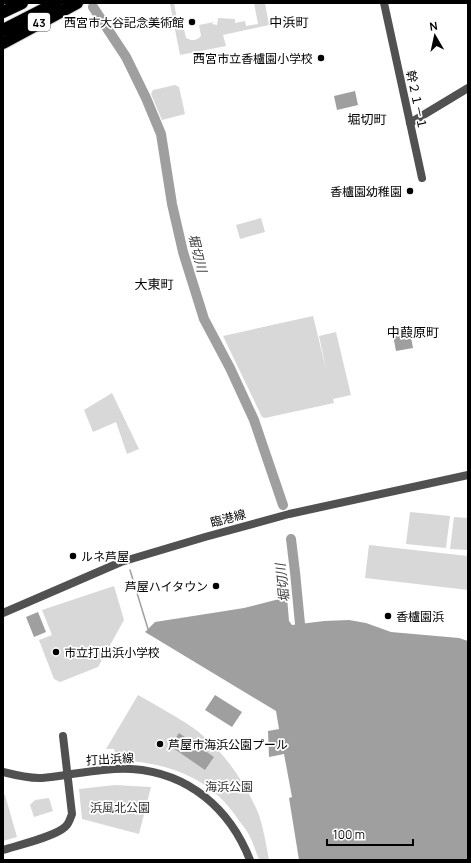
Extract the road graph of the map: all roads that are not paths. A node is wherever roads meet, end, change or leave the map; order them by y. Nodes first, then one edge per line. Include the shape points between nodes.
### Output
1 (12, 3) edge
2 (22, 3) edge
3 (39, 3) edge
4 (56, 3) edge
5 (74, 3) edge
6 (77, 3) edge
7 (384, 3) edge
8 (3, 9) edge
9 (3, 12) edge
10 (3, 22) edge
11 (3, 30) edge
12 (3, 42) edge
13 (468, 88) edge
14 (410, 123) junction
15 (422, 178) dead end
16 (468, 475) edge
17 (3, 613) edge
18 (63, 736) dead end
19 (3, 772) edge
20 (68, 774) junction
21 (3, 850) edge
22 (250, 860) edge

1 - 8 highway
2 - 9 highway, 43
3 - 10 highway
4 - 11 highway
5 - 12 highway, 43
6 - 12 highway
7 - 14 street, 幹２１－１
13 - 14 street
14 - 15 street, 幹２１－１
16 - 17 street, 臨港線 via 289,514 205,537 121,562
18 - 20 street
19 - 20 street, 打出浜線 via 40,778
20 - 21 street via 72,814 65,827 53,834
20 - 22 street, 打出浜線 via 132,769 163,774 182,782 198,791 228,819

